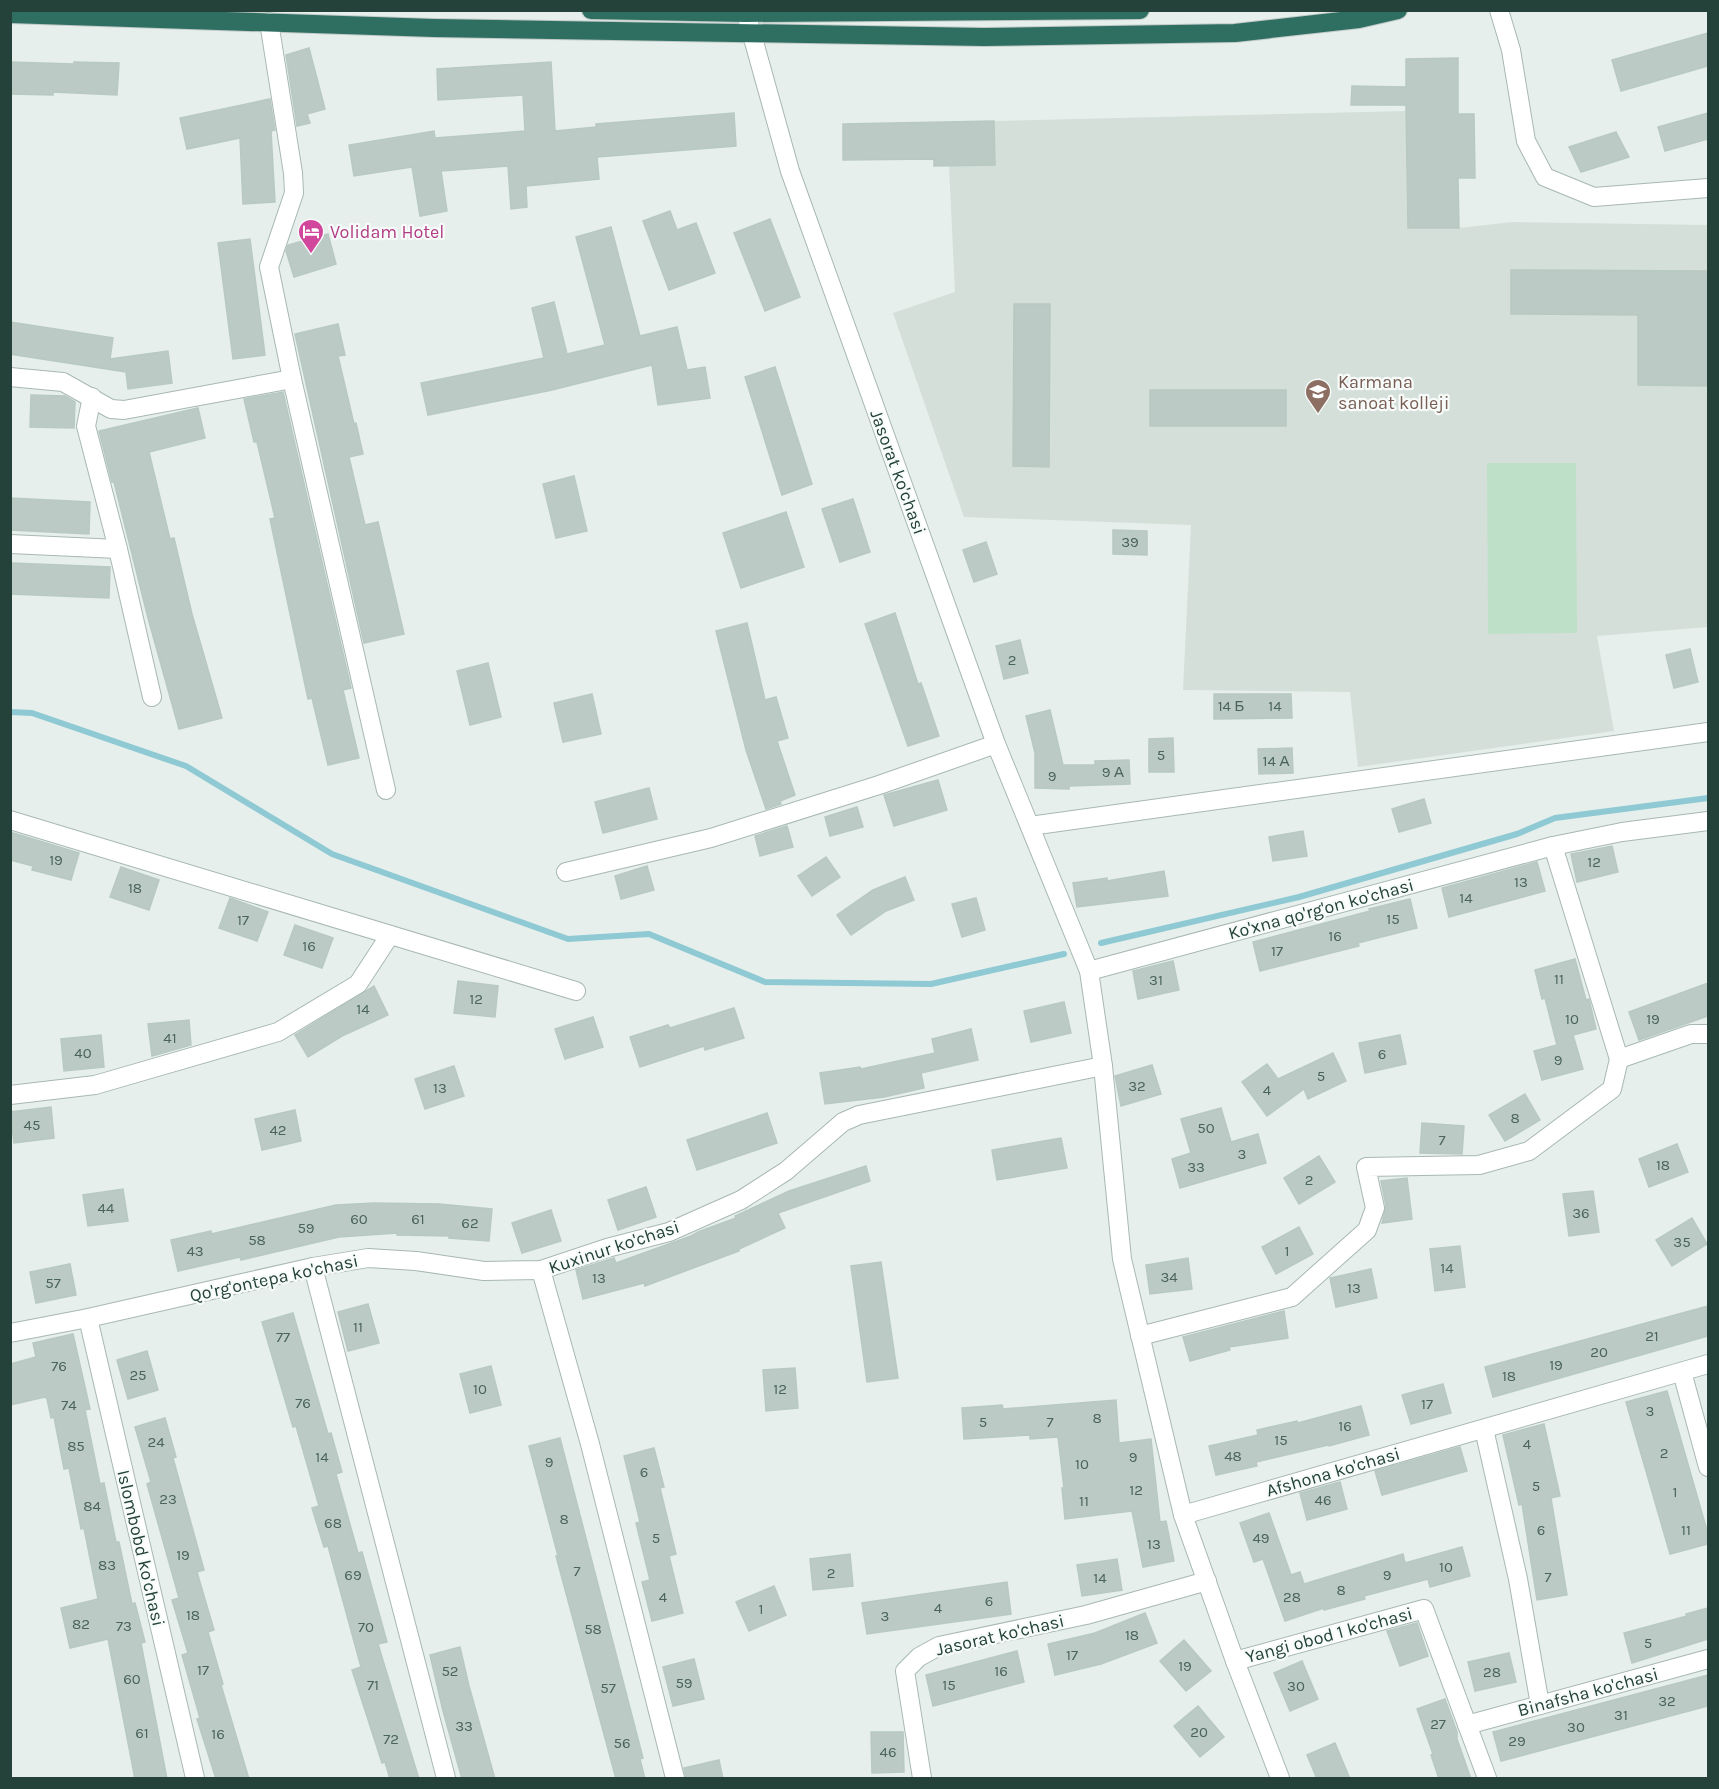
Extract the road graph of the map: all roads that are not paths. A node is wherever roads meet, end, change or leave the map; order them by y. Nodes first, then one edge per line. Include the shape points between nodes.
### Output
1 (591, 10) edge
2 (1140, 10) edge
3 (1398, 10) edge
4 (1499, 10) edge
5 (626, 11) edge
6 (746, 13) junction
7 (10, 14) edge
8 (270, 22) junction
9 (626, 32) junction
10 (750, 32) junction
11 (1708, 188) edge
12 (10, 377) edge
13 (292, 380) junction
14 (92, 397) junction
15 (10, 544) edge
16 (118, 549) junction
17 (152, 697) dead end
18 (1708, 732) edge
19 (996, 744) junction
20 (386, 790) dead end
21 (10, 820) edge
22 (1708, 821) edge
23 (1030, 826) junction
24 (1553, 846) junction
25 (566, 872) dead end
26 (390, 935) junction
27 (1089, 971) junction
28 (576, 991) dead end
29 (1708, 1034) edge
30 (1619, 1059) junction
31 (1103, 1066) junction
32 (10, 1095) edge
33 (312, 1267) junction
34 (541, 1270) junction
35 (88, 1318) junction
36 (10, 1333) edge
37 (1140, 1336) junction
38 (1708, 1364) edge
39 (1682, 1372) junction
40 (1484, 1429) junction
41 (1708, 1467) edge
42 (1183, 1515) junction
43 (1207, 1581) junction
44 (1708, 1659) edge
45 (1235, 1661) junction
46 (1540, 1705) junction
47 (1467, 1725) junction
48 (195, 1779) edge
49 (446, 1779) edge
50 (675, 1779) edge
51 (922, 1779) edge
52 (1280, 1779) edge
53 (1487, 1779) edge

1 - 5 highway
2 - 6 highway
3 - 10 highway via 1359,19 1235,33 984,37
4 - 11 street via 1511,50 1526,141 1545,177 1594,197
5 - 6 highway
5 - 9 street
6 - 10 street, Jasorat ko'chasi
7 - 8 highway
8 - 9 highway
8 - 13 street via 294,193 269,267
9 - 10 highway
10 - 19 street, Jasorat ko'chasi via 790,171
12 - 14 street via 63,382
13 - 14 street via 124,410 111,409
13 - 20 street
14 - 16 street via 86,426
15 - 16 street
16 - 17 street
18 - 23 street
19 - 23 street, Jasorat ko'chasi
19 - 25 street via 711,838
21 - 26 street
22 - 24 street, Ko'xna qo'rg'on ko'chasi
23 - 27 street, Jasorat ko'chasi
24 - 27 street, Ko'xna qo'rg'on ko'chasi
24 - 30 street
26 - 28 street
26 - 32 street via 358,984 278,1032 95,1085
27 - 31 street, Jasorat ko'chasi
29 - 30 street via 1691,1034
30 - 37 street via 1612,1089 1529,1151 1479,1165 1366,1167 1375,1208 1367,1230 1292,1297
31 - 34 street, Kuxinur ko'chasi via 859,1115 843,1122 786,1171 741,1200 669,1232
31 - 37 street, Jasorat ko'chasi via 1122,1259
33 - 34 street, Qo'rg'ontepa ko'chasi via 368,1258 484,1271
33 - 35 street, Qo'rg'ontepa ko'chasi
33 - 49 street
34 - 50 street, Kuxinur ko'chasi via 590,1444
35 - 36 street, Qo'rg'ontepa ko'chasi
35 - 48 street, Islombobd ko'chasi
37 - 42 street, Jasorat ko'chasi
38 - 39 street, Afshona ko'chasi
39 - 40 street, Afshona ko'chasi
39 - 41 street
40 - 42 street, Afshona ko'chasi
40 - 46 street via 1518,1579
42 - 43 street, Jasorat ko'chasi
43 - 45 street, Jasorat ko'chasi
43 - 51 street, Jasorat ko'chasi via 1086,1615 939,1646 919,1657 905,1671
44 - 46 street, Binafsha ko'chasi
45 - 47 street, Yangi obod 1 ko'chasi via 1424,1609
45 - 52 street, Jasorat ko'chasi
46 - 47 street, Binafsha ko'chasi
47 - 53 street

